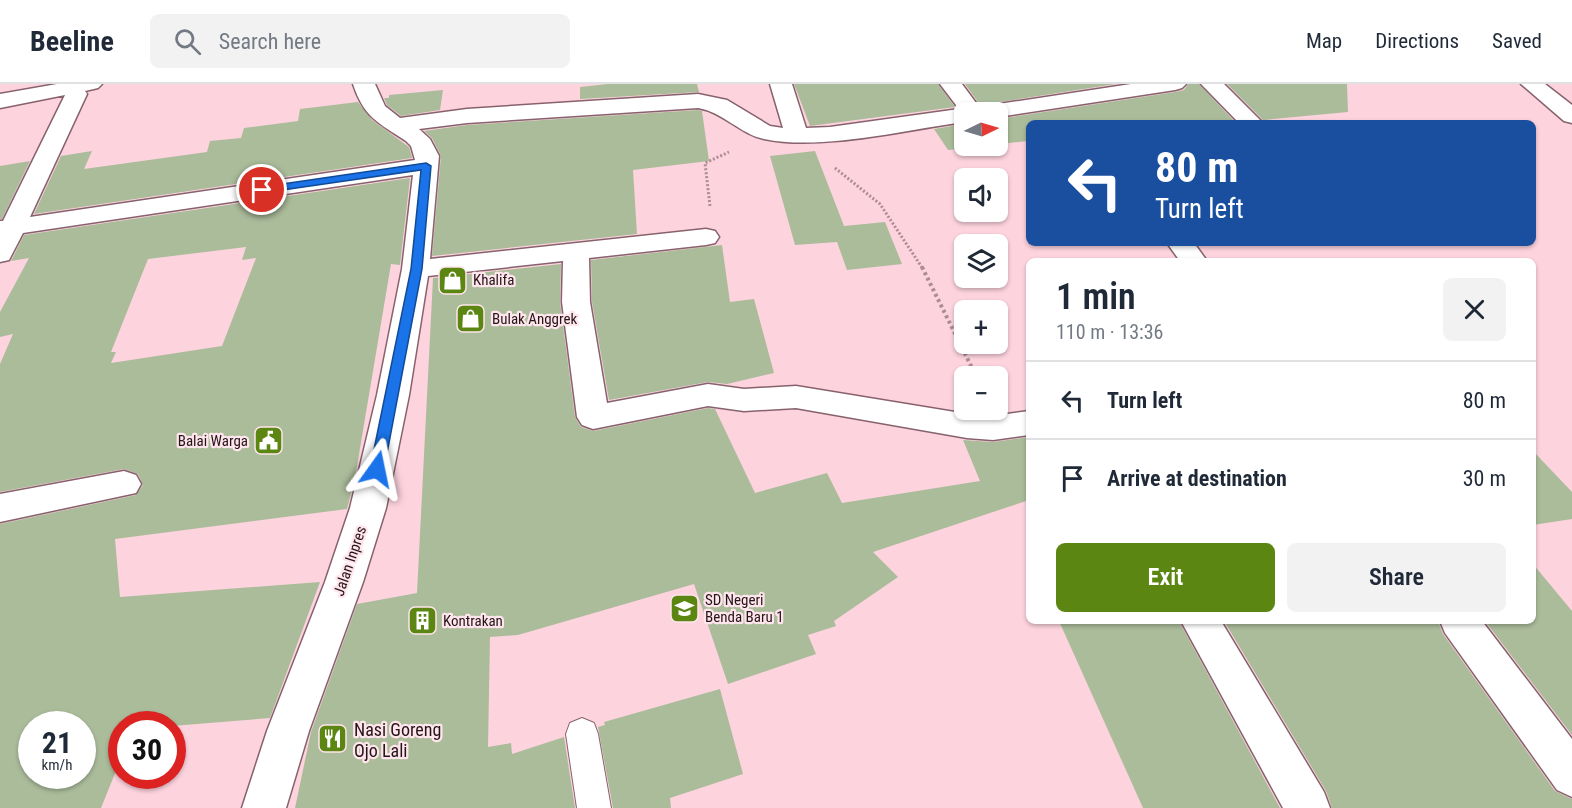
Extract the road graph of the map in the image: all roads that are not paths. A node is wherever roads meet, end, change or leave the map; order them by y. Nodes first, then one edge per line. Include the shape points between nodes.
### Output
1 (364, 84) edge
2 (781, 84) edge
3 (951, 84) edge
4 (1175, 84) edge
5 (1212, 84) edge
6 (1532, 84) edge
7 (84, 89) edge
8 (706, 92) edge
9 (12, 94) edge
10 (1067, 101) junction
11 (964, 102) edge
12 (1008, 109) edge
13 (954, 116) edge
14 (1572, 116) edge
15 (1083, 119) dead end
16 (1249, 120) edge
17 (395, 125) junction
18 (795, 135) junction
19 (426, 166) junction
20 (6, 228) edge
21 (706, 237) road end
22 (1182, 246) edge
23 (576, 251) junction
24 (0, 254) edge
25 (1192, 258) edge
26 (416, 269) junction
27 (1026, 423) edge
28 (124, 484) dead end
29 (0, 508) edge
30 (1202, 624) edge
31 (1461, 624) edge
32 (582, 734) dead end
33 (1572, 774) edge
34 (264, 808) edge
35 (594, 808) edge
36 (1308, 808) edge

1 - 17 street, Jalan Inpres via 372,107
2 - 18 street
3 - 11 street
4 - 10 street
5 - 16 street
6 - 14 street
7 - 9 street
7 - 20 street
8 - 17 street
8 - 18 street via 759,130
10 - 12 street
10 - 15 street
13 - 18 street
17 - 19 street, Jalan Inpres via 424,145
19 - 20 street
19 - 26 street, Jalan Inpres
20 - 24 street
21 - 23 street
22 - 25 street
23 - 26 street
23 - 27 street via 576,302 593,417 708,395 744,400 796,397 968,426 993,428
26 - 34 street, Jalan Inpres via 368,508
28 - 29 street
30 - 36 street
31 - 33 street
32 - 35 lane

